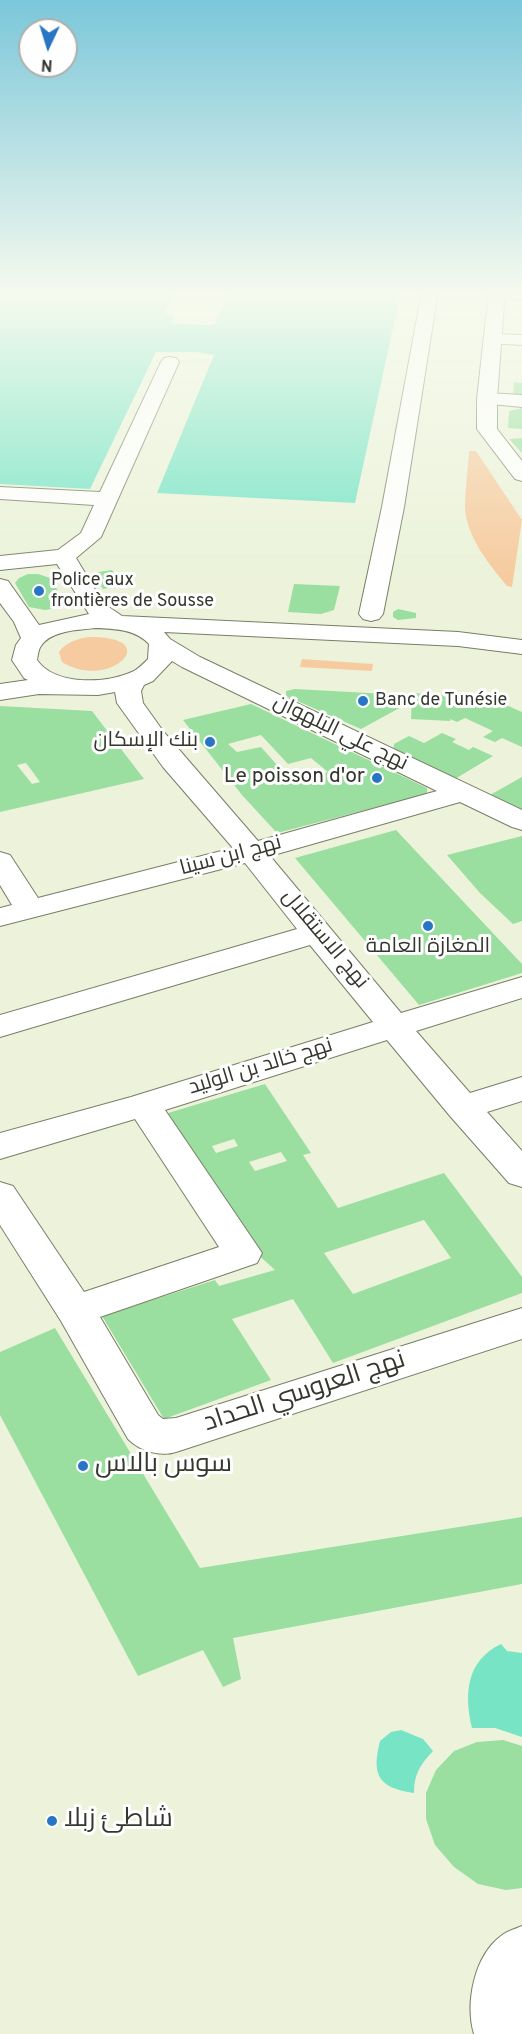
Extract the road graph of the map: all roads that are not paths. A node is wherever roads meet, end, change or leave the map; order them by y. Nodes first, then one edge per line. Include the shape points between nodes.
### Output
1 (159, 386) edge
2 (414, 386) edge
3 (488, 386) edge
4 (487, 399) junction
5 (522, 400) edge
6 (515, 459) edge
7 (522, 475) edge
8 (0, 494) edge
9 (107, 499) junction
10 (63, 556) junction
11 (0, 563) edge
12 (0, 586) edge
13 (371, 614) dead end
14 (119, 622) junction
15 (216, 627) junction
16 (522, 634) edge
17 (458, 639) junction
18 (32, 640) junction
19 (159, 642) junction
20 (522, 647) edge
21 (2, 663) edge
22 (34, 675) junction
23 (64, 686) junction
24 (132, 691) junction
25 (0, 692) edge
26 (461, 792) junction
27 (522, 821) edge
28 (252, 852) junction
29 (0, 861) edge
30 (30, 909) junction
31 (0, 917) edge
32 (316, 933) junction
33 (522, 987) edge
34 (0, 1026) edge
35 (396, 1026) junction
36 (522, 1089) edge
37 (142, 1104) junction
38 (462, 1108) junction
39 (0, 1146) edge
40 (522, 1174) edge
41 (0, 1195) edge
42 (75, 1310) junction
43 (522, 1323) edge
44 (522, 1953) edge
45 (502, 2034) edge

1 - 9 street
2 - 13 street
3 - 4 street
4 - 5 street
4 - 6 street via 487,429
6 - 7 street
8 - 9 street
9 - 10 street via 90,537
10 - 11 street
10 - 14 street via 94,607
12 - 18 street via 26,622
14 - 15 street
14 - 18 street via 69,624
14 - 19 street, نهج علي البلهوان via 138,627
15 - 17 street
15 - 19 street
16 - 17 street
17 - 20 street
18 - 21 street
18 - 22 street via 23,658
19 - 24 street via 161,660
19 - 26 street, نهج علي البلهوان via 191,662
21 - 22 street
22 - 23 street
23 - 24 street, نهج الاستقلال via 114,694
23 - 25 street
24 - 28 street, نهج الاستقلال via 177,767
26 - 27 street, نهج علي البلهوان
26 - 28 street, نهج ابن سينا
28 - 30 street, نهج ابن سينا
28 - 32 street, نهج الاستقلال
29 - 30 street
30 - 31 street, نهج ابن سينا
32 - 34 street
32 - 35 street, نهج الاستقلال
33 - 35 street, نهج خالد بن الوليد
35 - 37 street, نهج خالد بن الوليد
35 - 38 street, نهج الاستقلال
36 - 38 street
37 - 39 street, نهج خالد بن الوليد
37 - 42 street via 243,1252
38 - 40 street, نهج الاستقلال
41 - 42 street, نهج العروسي الحداد
42 - 43 street, نهج العروسي الحداد via 142,1427 161,1437
44 - 45 street via 507,1969 499,1987 496,2009

